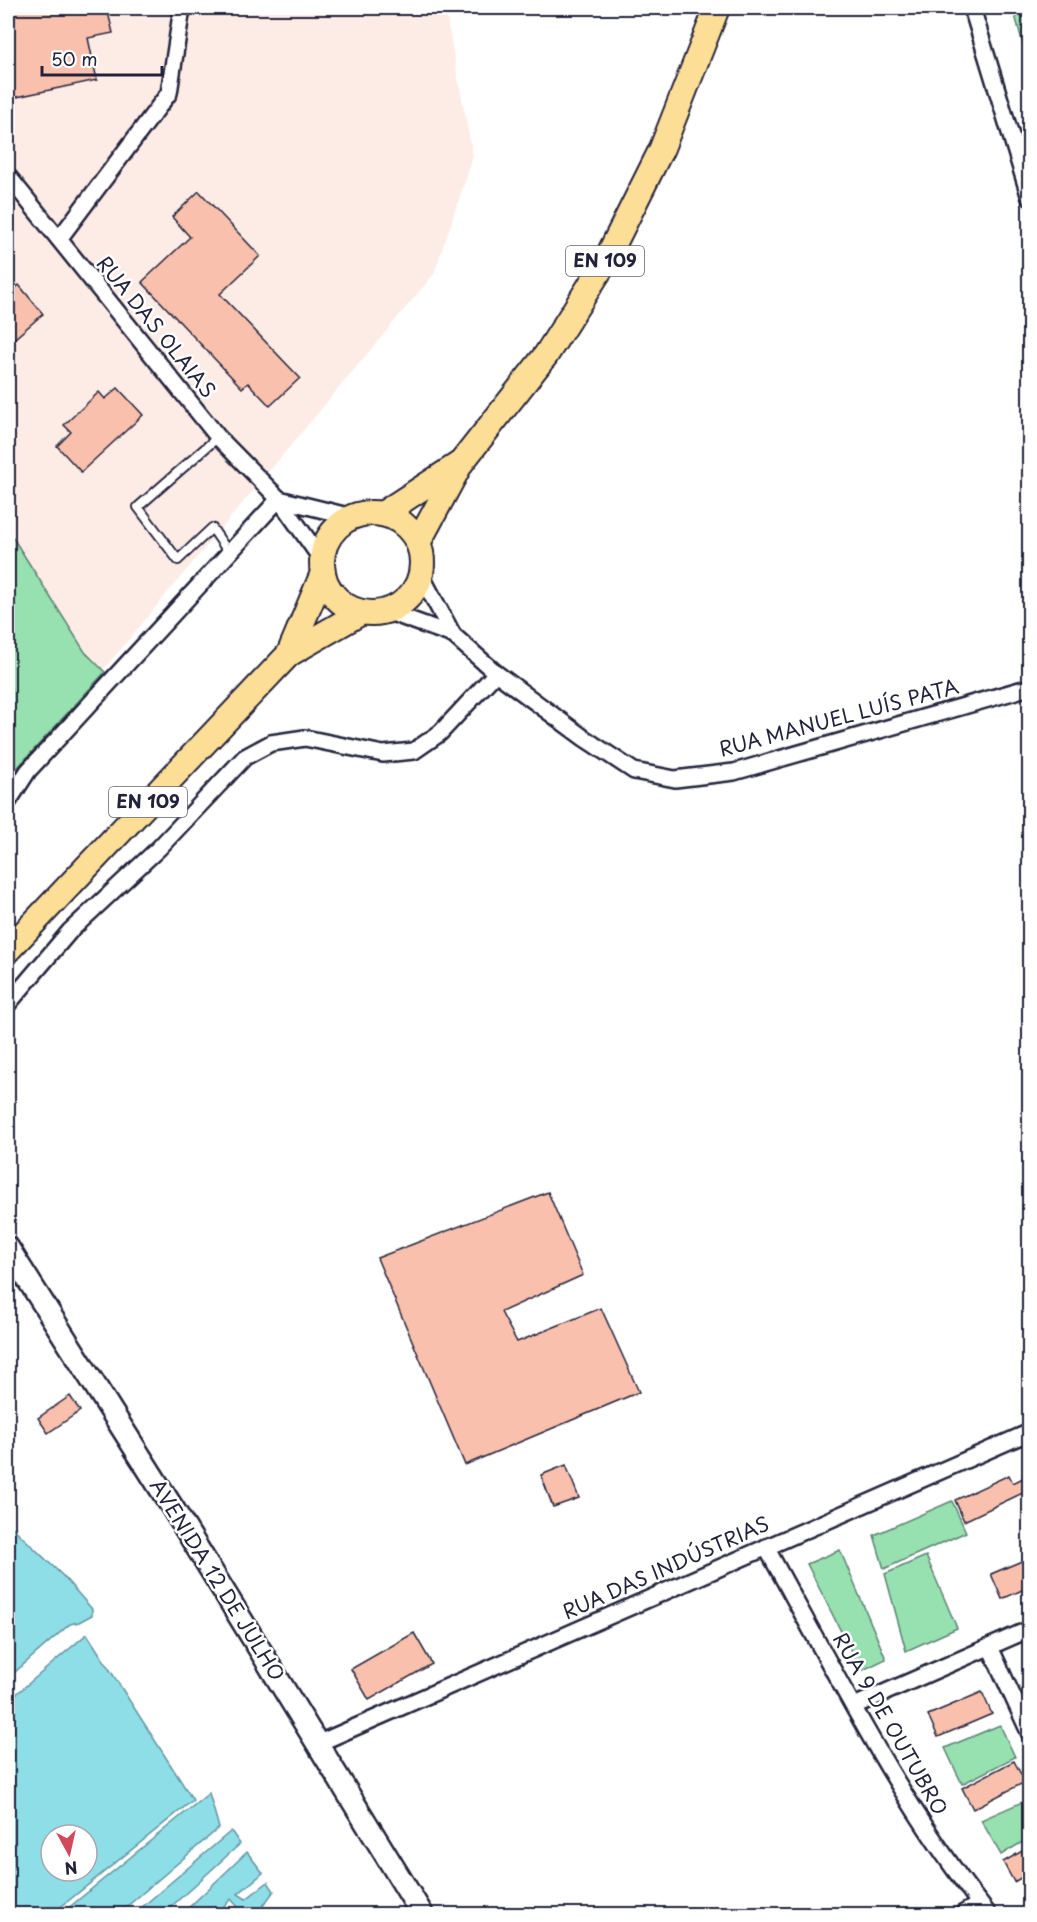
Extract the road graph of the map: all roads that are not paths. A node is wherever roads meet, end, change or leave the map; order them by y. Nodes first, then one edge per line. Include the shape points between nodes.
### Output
1 (182, 8) edge
2 (715, 8) edge
3 (972, 8) edge
4 (8, 176) edge
5 (1029, 198) edge
6 (59, 239) junction
7 (218, 437) junction
8 (461, 463) junction
9 (279, 499) junction
10 (382, 514) junction
11 (352, 517) junction
12 (418, 543) junction
13 (229, 553) junction
14 (323, 567) junction
15 (421, 575) junction
16 (386, 611) junction
17 (362, 612) junction
18 (453, 634) junction
19 (289, 654) junction
20 (496, 673) junction
21 (1029, 687) edge
22 (8, 802) edge
23 (8, 950) edge
24 (8, 1004) edge
25 (8, 1248) edge
26 (1029, 1432) edge
27 (766, 1548) junction
28 (1029, 1629) edge
29 (990, 1647) junction
30 (854, 1706) junction
31 (1029, 1734) edge
32 (319, 1743) junction
33 (983, 1909) edge
34 (422, 1914) edge
35 (962, 1914) edge

1 - 6 street via 169,93
2 - 8 main road, EN 109 via 662,148 605,262 546,355
3 - 5 street
4 - 6 street, RUA DAS OLAIAS
6 - 7 street, RUA DAS OLAIAS
7 - 9 street, RUA DAS OLAIAS
7 - 13 lane via 138,507 178,560 212,528
8 - 10 main road
8 - 12 main road
9 - 11 street
9 - 13 street
9 - 14 street, RUA DAS OLAIAS
10 - 11 main road
10 - 12 main road via 410,530
11 - 14 main road via 331,535
12 - 15 main road
13 - 22 street via 28,771
14 - 17 main road via 328,587 337,598
14 - 19 main road
15 - 16 main road via 414,591 401,604
15 - 18 street
16 - 17 main road
16 - 18 street
17 - 19 main road
18 - 20 street, RUA MANUEL LUÍS PATA
19 - 23 main road, EN 109
20 - 21 street, RUA MANUEL LUÍS PATA via 634,771 675,779 734,772
20 - 24 street via 440,733 414,751 383,754 305,738 271,743 245,757 159,848 70,931
25 - 32 main road, AVENIDA 12 DE JULHO
26 - 27 street, RUA DAS INDÚSTRIAS
27 - 30 street, RUA 9 DE OUTUBRO
27 - 32 street, RUA DAS INDÚSTRIAS
28 - 29 street
29 - 30 street
29 - 31 street
30 - 33 street, RUA 9 DE OUTUBRO via 927,1830
32 - 34 main road, AVENIDA 12 DE JULHO
33 - 35 street

